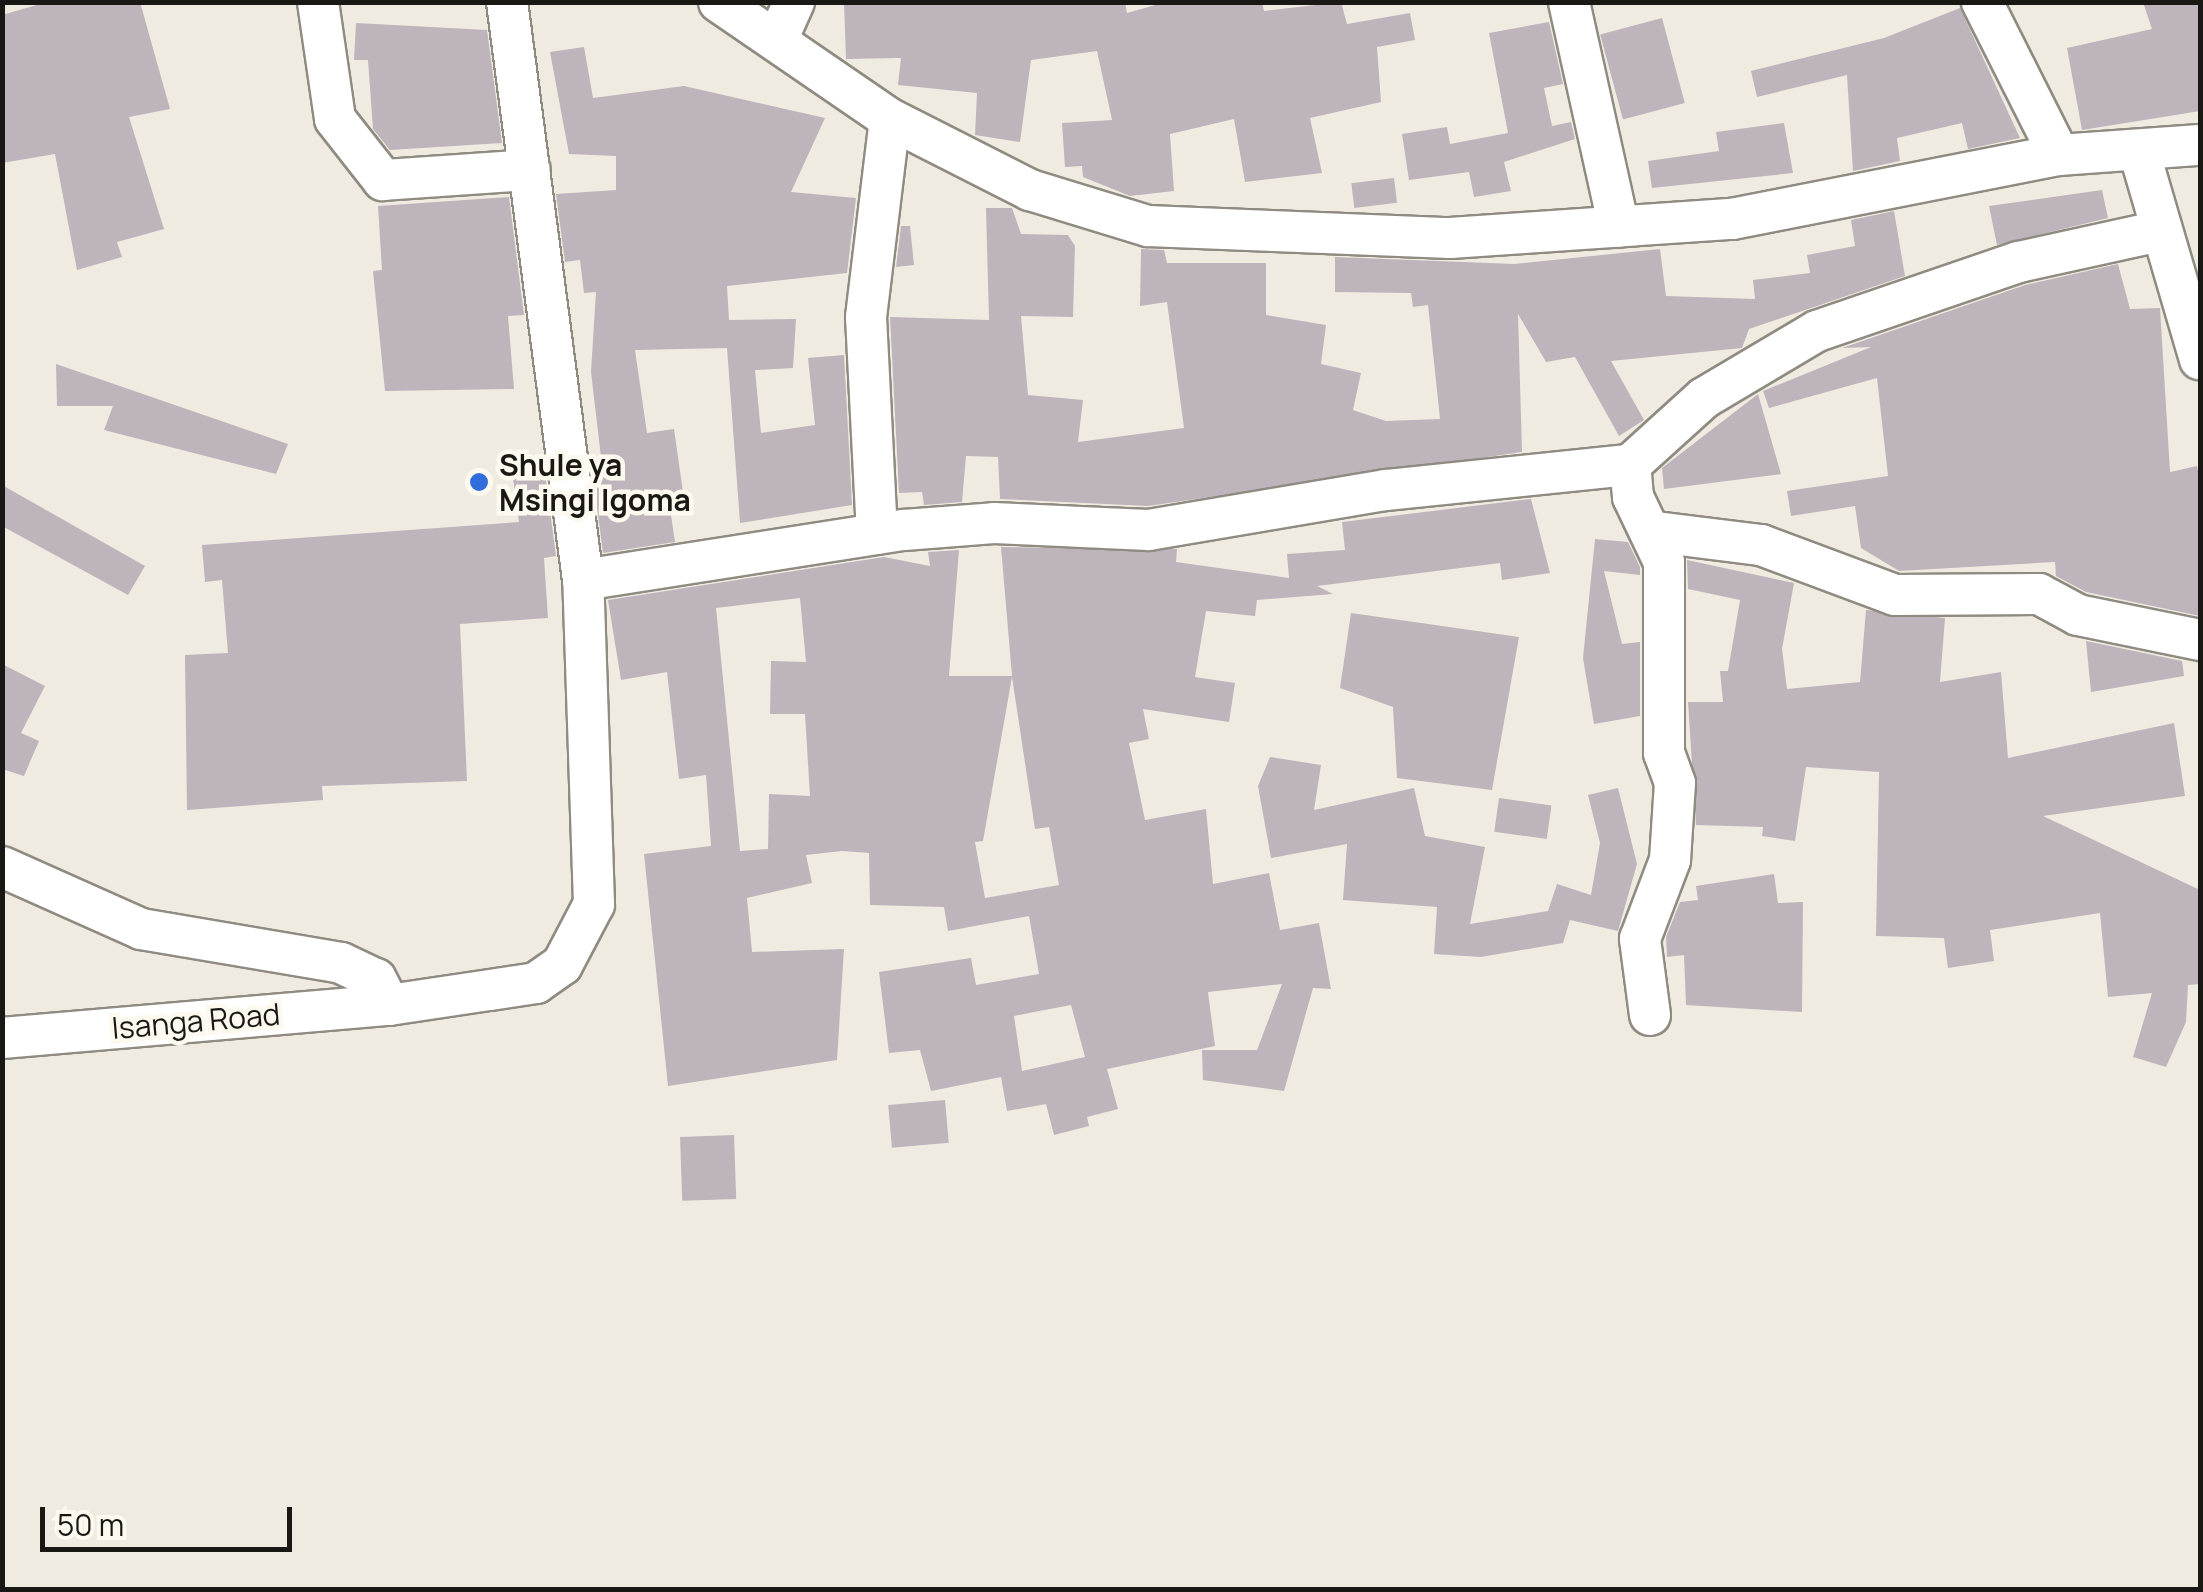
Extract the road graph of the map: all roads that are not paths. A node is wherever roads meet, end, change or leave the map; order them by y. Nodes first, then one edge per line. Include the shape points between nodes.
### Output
1 (318, 2) edge
2 (507, 2) edge
3 (720, 2) edge
4 (794, 2) edge
5 (1569, 2) edge
6 (1982, 2) edge
7 (777, 40) junction
8 (890, 119) junction
9 (2200, 146) edge
10 (2139, 151) junction
11 (2059, 155) junction
12 (530, 170) junction
13 (1619, 227) junction
14 (2160, 230) junction
15 (2200, 359) edge
16 (1630, 465) junction
17 (1656, 532) junction
18 (877, 534) junction
19 (583, 580) junction
20 (2200, 640) edge
21 (2, 867) edge
22 (389, 1005) junction
23 (1650, 1014) dead end
24 (2, 1038) edge

1 - 12 street via 335,120 383,180
2 - 12 street, Isanga Road
3 - 7 street
4 - 7 street
5 - 13 street
6 - 11 street
7 - 8 street
8 - 13 street via 1030,190 1148,226 1432,238
8 - 18 street via 866,317
9 - 10 street
10 - 11 street
10 - 14 street
11 - 13 street via 1732,219
12 - 19 street, Isanga Road
14 - 15 street
14 - 16 street via 2019,262 1817,331 1704,398
16 - 17 street via 1633,497
16 - 18 street via 1386,490 1149,530 994,522
17 - 20 street via 1761,544 1895,595 2039,594 2078,615
17 - 23 street via 1666,616 1664,753 1674,798 1670,860 1640,939
18 - 19 street
19 - 22 street, Isanga Road via 594,904 551,976
21 - 22 street via 142,929 341,963 376,980
22 - 24 street, Isanga Road

